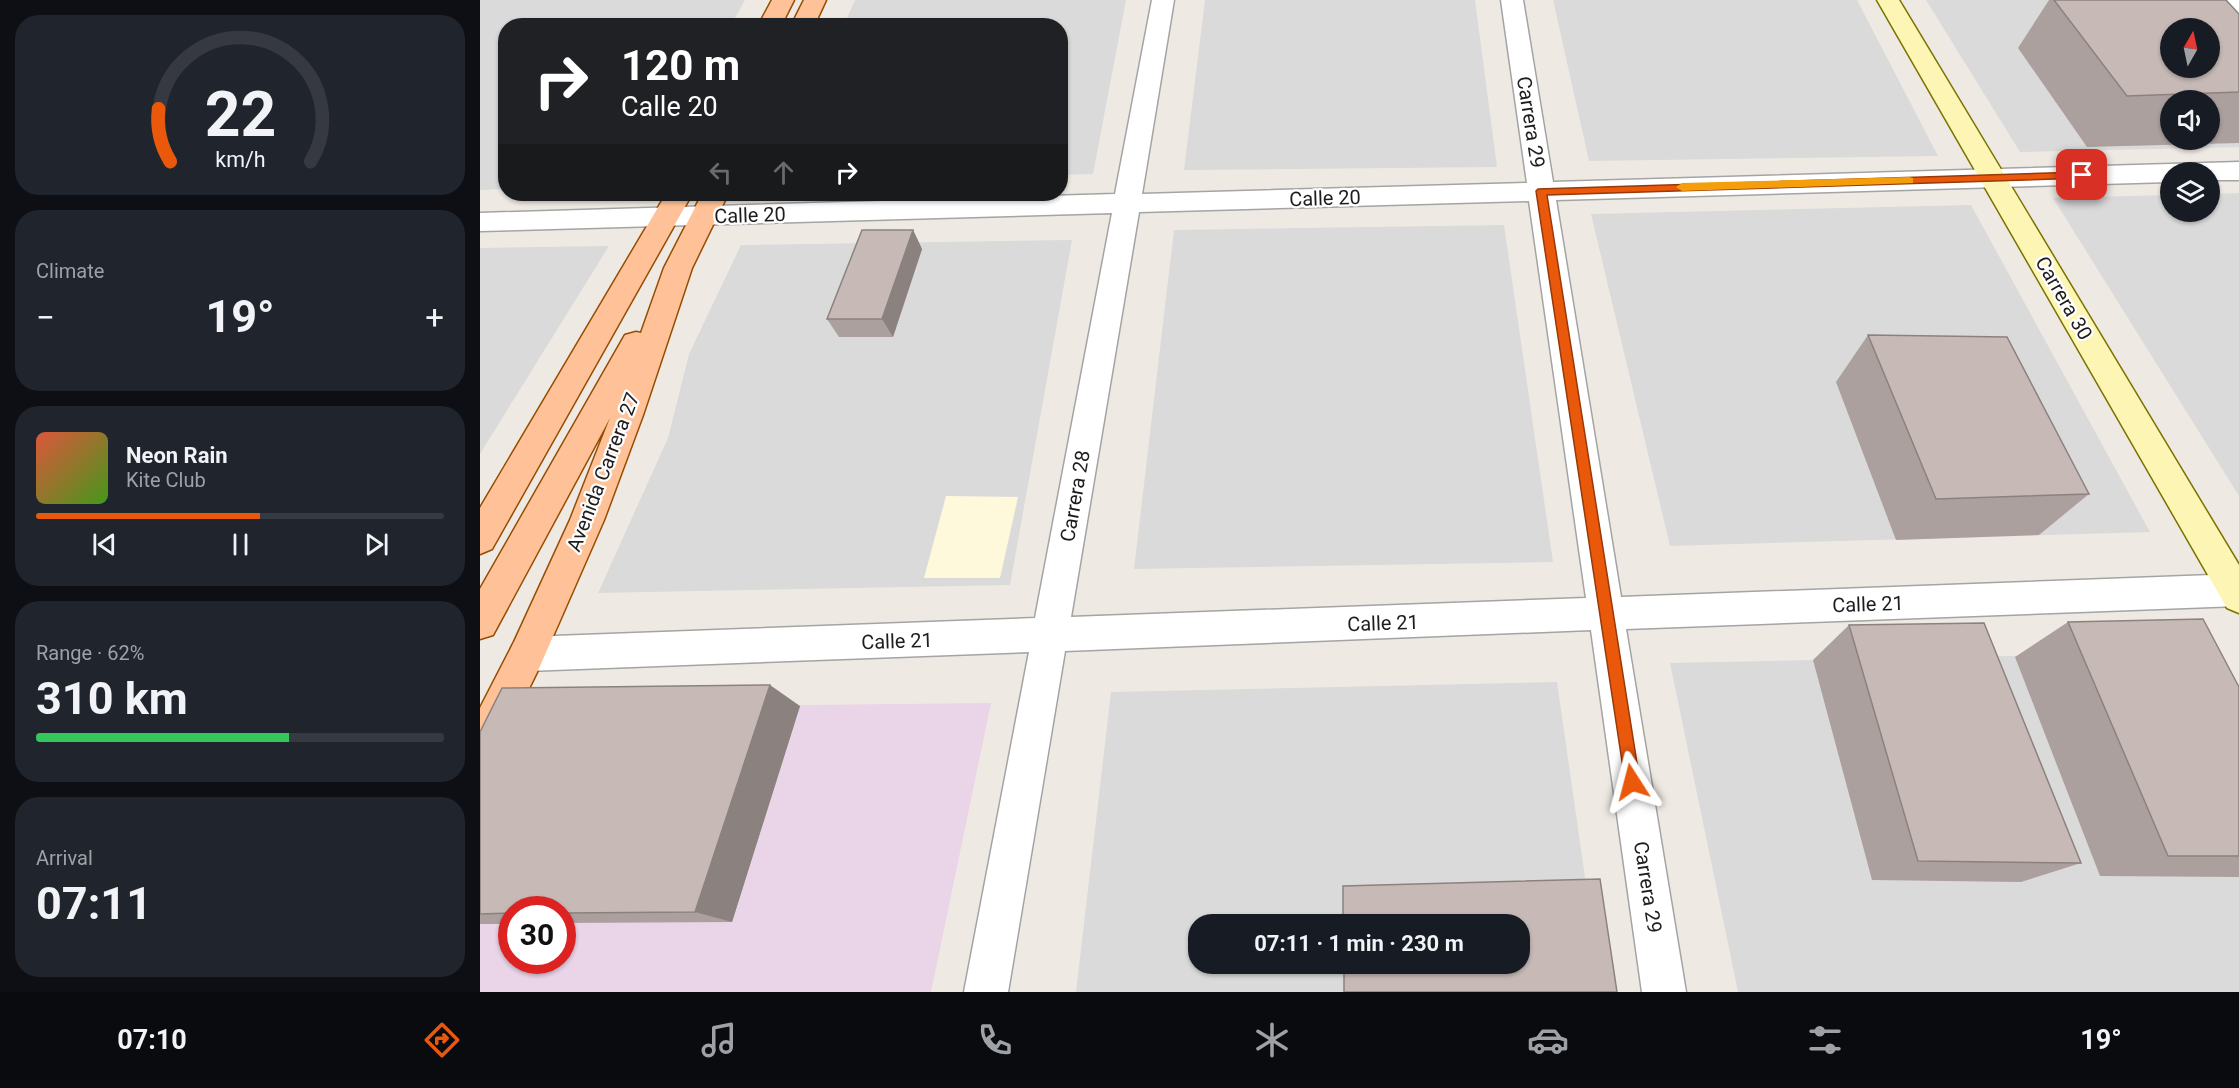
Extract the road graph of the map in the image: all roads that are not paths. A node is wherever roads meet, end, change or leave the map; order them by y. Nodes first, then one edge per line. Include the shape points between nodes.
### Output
1 (783, 0) edge
2 (815, 0) edge
3 (1163, 0) edge
4 (1512, 0) edge
5 (1888, 0) edge
6 (2232, 0) edge
7 (2239, 7) edge
8 (773, 18) edge
9 (805, 18) edge
10 (2220, 171) edge
11 (2239, 171) edge
12 (2160, 172) edge
13 (1993, 178) junction
14 (1541, 191) junction
15 (1127, 204) junction
16 (672, 205) edge
17 (710, 205) edge
18 (480, 222) edge
19 (678, 268) junction
20 (480, 539) edge
21 (2238, 593) edge
22 (1606, 614) junction
23 (480, 623) edge
24 (1050, 635) junction
25 (527, 654) junction
26 (480, 747) edge
27 (987, 992) edge
28 (1664, 992) edge

1 - 8 main road
2 - 9 main road
3 - 15 street, Carrera 28
4 - 14 street, Carrera 29
5 - 13 street, Carrera 30
6 - 7 street
10 - 11 street, Calle 20
12 - 13 street, Calle 20
13 - 14 street, Calle 20
13 - 21 street, Carrera 30
14 - 15 street, Calle 20
14 - 22 street, Carrera 29
15 - 17 street, Calle 20
15 - 24 street, Carrera 28
16 - 17 street, Calle 20
16 - 18 street, Calle 20
16 - 20 main road
17 - 19 main road, Avenida Carrera 27
19 - 23 main road
19 - 25 main road, Avenida Carrera 27 via 588,520
21 - 22 street, Calle 21
22 - 24 street, Calle 21
22 - 28 street, Carrera 29
24 - 25 street, Calle 21
24 - 27 street, Carrera 28
25 - 26 main road, Avenida Carrera 27

